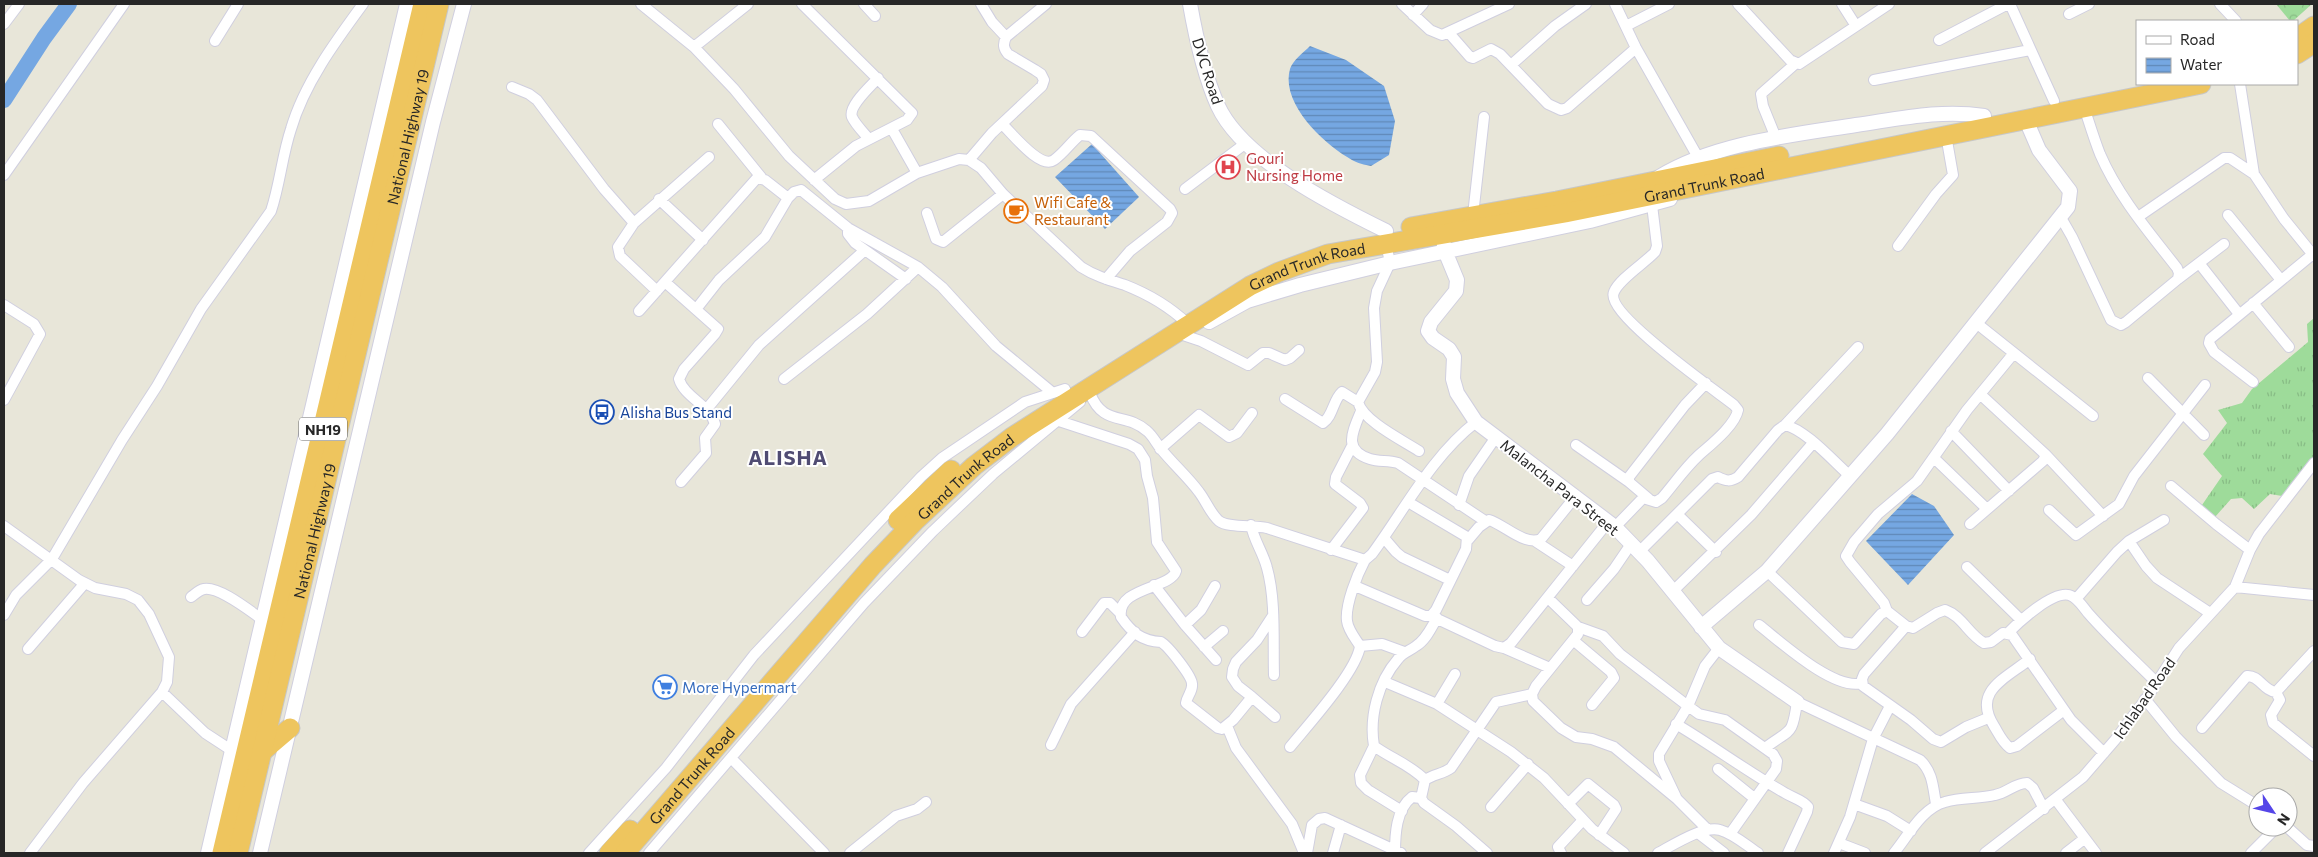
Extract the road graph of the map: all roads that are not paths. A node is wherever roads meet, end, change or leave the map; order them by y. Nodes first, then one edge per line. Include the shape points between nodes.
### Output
1 (19, 4) edge
2 (124, 4) edge
3 (238, 4) edge
4 (363, 4) edge
5 (408, 4) edge
6 (422, 4) edge
7 (439, 4) edge
8 (464, 4) edge
9 (641, 4) edge
10 (748, 4) edge
11 (802, 4) edge
12 (864, 4) edge
13 (981, 4) edge
14 (1046, 4) edge
15 (1190, 4) edge
16 (1402, 4) edge
17 (1423, 4) edge
18 (1509, 4) edge
19 (1586, 4) edge
20 (1615, 4) edge
21 (1669, 4) edge
22 (1842, 4) edge
23 (1889, 4) edge
24 (2009, 4) edge
25 (2089, 4) edge
26 (2220, 4) edge
27 (1741, 5) edge
28 (2069, 14) dead end
29 (1413, 15) junction
30 (875, 16) dead end
31 (2235, 20) edge
32 (4, 24) edge
33 (1626, 26) junction
34 (1856, 26) junction
35 (2314, 26) edge
36 (1449, 33) junction
37 (1006, 37) junction
38 (2298, 37) edge
39 (1939, 40) dead end
40 (215, 42) dead end
41 (2314, 43) edge
42 (694, 47) junction
43 (1636, 48) junction
44 (2030, 50) junction
45 (2298, 53) edge
46 (1795, 64) junction
47 (1511, 65) junction
48 (878, 78) junction
49 (1874, 80) dead end
50 (2136, 85) edge
51 (2196, 85) edge
52 (2240, 85) edge
53 (512, 87) dead end
54 (2054, 101) junction
55 (2084, 107) junction
56 (1984, 116) junction
57 (1484, 117) dead end
58 (2026, 120) junction
59 (718, 124) dead end
60 (1002, 124) junction
61 (892, 129) junction
62 (1946, 136) junction
63 (1776, 138) junction
64 (869, 139) junction
65 (1246, 142) junction
66 (709, 157) dead end
67 (1698, 159) junction
68 (969, 160) junction
69 (917, 173) junction
70 (2254, 174) junction
71 (4, 175) edge
72 (761, 178) junction
73 (814, 180) junction
74 (1654, 180) junction
75 (1697, 186) junction
76 (1185, 189) dead end
77 (1003, 194) junction
78 (788, 198) junction
79 (659, 199) junction
80 (1652, 205) junction
81 (927, 213) dead end
82 (1473, 215) junction
83 (2060, 216) junction
84 (2228, 216) dead end
85 (2138, 217) junction
86 (634, 224) junction
87 (848, 228) junction
88 (1442, 236) junction
89 (1386, 237) junction
90 (703, 240) junction
91 (2224, 244) dead end
92 (1898, 246) dead end
93 (864, 250) junction
94 (2314, 255) edge
95 (1390, 263) junction
96 (2199, 263) junction
97 (918, 267) junction
98 (906, 279) junction
99 (2178, 279) junction
100 (1106, 280) junction
101 (2281, 280) junction
102 (665, 282) junction
103 (657, 292) junction
104 (2253, 303) junction
105 (4, 306) edge
106 (697, 308) junction
107 (640, 311) dead end
108 (2239, 314) junction
109 (1975, 322) junction
110 (1183, 324) junction
111 (1858, 347) dead end
112 (2289, 347) dead end
113 (1299, 350) dead end
114 (2014, 353) junction
115 (1109, 374) junction
116 (2148, 378) dead end
117 (784, 379) dead end
118 (2253, 382) dead end
119 (1706, 383) junction
120 (2205, 384) dead end
121 (1059, 391) junction
122 (1090, 393) junction
123 (1980, 394) junction
124 (1285, 399) dead end
125 (4, 400) edge
126 (1360, 406) junction
127 (706, 410) junction
128 (1252, 413) dead end
129 (2182, 414) junction
130 (2093, 416) dead end
131 (1058, 421) junction
132 (1476, 422) junction
133 (1785, 426) junction
134 (1951, 431) junction
135 (2204, 435) dead end
136 (1496, 437) junction
137 (1814, 443) junction
138 (1576, 445) dead end
139 (1352, 446) junction
140 (1160, 449) junction
141 (1419, 450) dead end
142 (2046, 455) junction
143 (1934, 458) junction
144 (2314, 463) edge
145 (1850, 476) junction
146 (1423, 480) junction
147 (682, 482) dead end
148 (1629, 482) junction
149 (2171, 486) dead end
150 (2008, 491) junction
151 (1575, 497) junction
152 (1649, 499) junction
153 (1408, 502) junction
154 (1459, 505) junction
155 (1987, 509) junction
156 (2049, 510) dead end
157 (1676, 514) junction
158 (2103, 516) junction
159 (2164, 520) dead end
160 (1485, 521) junction
161 (1970, 524) dead end
162 (1251, 525) junction
163 (1612, 525) junction
164 (4, 526) edge
165 (1384, 538) junction
166 (1468, 540) junction
167 (2129, 541) junction
168 (1535, 542) junction
169 (1635, 548) junction
170 (1331, 550) junction
171 (2250, 550) junction
172 (1716, 552) junction
173 (52, 559) junction
174 (1365, 560) junction
175 (1573, 566) junction
176 (1967, 567) dead end
177 (1767, 571) junction
178 (1450, 580) junction
179 (85, 583) junction
180 (1154, 585) junction
181 (1215, 586) dead end
182 (1355, 586) junction
183 (2235, 587) junction
184 (1672, 592) junction
185 (2314, 595) edge
186 (191, 597) dead end
187 (1548, 598) junction
188 (2076, 599) junction
189 (1587, 600) dead end
190 (1887, 611) junction
191 (1120, 613) junction
192 (2210, 613) junction
193 (4, 615) edge
194 (1272, 617) junction
195 (1434, 617) junction
196 (263, 620) junction
197 (2021, 620) junction
198 (1184, 625) junction
199 (1759, 625) dead end
200 (1906, 626) junction
201 (1578, 627) junction
202 (1701, 627) junction
203 (1223, 631) dead end
204 (1082, 632) dead end
205 (1135, 632) junction
206 (2008, 633) junction
207 (1573, 640) junction
208 (1360, 646) junction
209 (1204, 647) junction
210 (1504, 648) junction
211 (1719, 648) junction
212 (28, 649) dead end
213 (2314, 651) edge
214 (1404, 652) junction
215 (2030, 659) junction
216 (1216, 660) dead end
217 (1550, 668) junction
218 (1455, 674) dead end
219 (1274, 676) dead end
220 (1385, 682) junction
221 (2156, 682) junction
222 (1862, 683) junction
223 (162, 692) junction
224 (2276, 692) junction
225 (1532, 694) junction
226 (1252, 697) junction
227 (2145, 699) junction
228 (1797, 702) junction
229 (1437, 704) junction
230 (1592, 705) dead end
231 (1688, 706) junction
232 (1890, 706) junction
233 (2064, 710) junction
234 (1275, 718) dead end
235 (1988, 718) junction
236 (1676, 724) junction
237 (237, 726) joint
238 (1227, 726) junction
239 (290, 728) junction
240 (2202, 728) dead end
241 (1477, 729) junction
242 (1873, 739) junction
243 (1051, 745) dead end
244 (1374, 746) junction
245 (1290, 747) dead end
246 (1765, 748) junction
247 (248, 749) junction
248 (2104, 753) junction
249 (2314, 756) edge
250 (731, 758) junction
251 (1528, 764) junction
252 (1718, 768) dead end
253 (1425, 780) junction
254 (1768, 782) junction
255 (1421, 798) junction
256 (1754, 798) junction
257 (1677, 799) junction
258 (2056, 800) junction
259 (2248, 800) edge
260 (926, 802) dead end
261 (1568, 804) junction
262 (1854, 804) junction
263 (1936, 804) junction
264 (1491, 807) dead end
265 (2044, 809) junction
266 (1402, 810) junction
267 (1583, 820) junction
268 (1341, 825) junction
269 (1702, 831) junction
270 (1911, 831) junction
271 (1730, 834) junction
272 (1599, 835) junction
273 (2267, 837) edge
274 (2297, 837) edge
275 (2084, 839) junction
276 (1838, 843) junction
277 (2310, 849) edge
278 (1308, 852) edge
279 (1397, 852) edge
280 (30, 853) edge
281 (208, 853) edge
282 (222, 853) edge
283 (238, 853) edge
284 (260, 853) edge
285 (588, 853) edge
286 (609, 853) edge
287 (625, 853) edge
288 (648, 853) edge
289 (824, 853) edge
290 (850, 853) edge
291 (1333, 853) edge
292 (1488, 853) edge
293 (1561, 853) edge
294 (1624, 853) edge
295 (1658, 853) edge
296 (1724, 853) edge
297 (1758, 853) edge
298 (1788, 853) edge
299 (1834, 853) edge
300 (1865, 853) edge
301 (1894, 853) edge
302 (1985, 853) edge
303 (2066, 853) edge
304 (2096, 853) edge
305 (2251, 853) edge

1 - 32 street
2 - 71 street
3 - 40 street
4 - 173 street via 306,92 291,127 270,211 184,336
5 - 196 street
6 - 247 highway, NH19
7 - 247 highway, National Highway 19 / NH19
8 - 239 street via 433,122
9 - 42 street
10 - 42 street
11 - 48 street
12 - 30 street
13 - 37 street
14 - 37 street
15 - 65 street, DVC Road via 1218,107
16 - 29 street
17 - 29 street
18 - 36 street
19 - 47 street
20 - 33 street
21 - 33 street
22 - 34 street
23 - 34 street
24 - 39 street
24 - 44 street
25 - 28 street
26 - 31 street
27 - 46 street
29 - 36 street via 1436,34
33 - 43 street
34 - 46 street
35 - 38 highway
36 - 47 street via 1470,57 1491,49
37 - 60 street via 1004,49 1008,54 1041,74 1044,80
41 - 45 highway
42 - 73 street
43 - 47 street via 1561,110 1548,104
43 - 67 street
44 - 49 street
44 - 54 street
46 - 63 street via 1761,94
48 - 61 street via 912,113
48 - 64 street via 851,111
50 - 54 highway, Grand Trunk Road
51 - 55 highway, Grand Trunk Road
52 - 70 street
53 - 86 street via 537,100
54 - 56 highway, Grand Trunk Road
55 - 58 highway, Grand Trunk Road
55 - 85 street via 2100,154
56 - 63 street via 1959,112 1924,115
56 - 74 highway, Grand Trunk Road
57 - 82 street
58 - 62 highway, Grand Trunk Road
58 - 83 street via 2039,150 2070,191 2068,206
59 - 72 street
60 - 68 street
60 - 100 street via 1031,153 1045,162 1053,161 1080,135 1091,136 1170,209 1172,213 1167,222 1130,250
61 - 64 street
61 - 69 street
62 - 75 highway, Grand Trunk Road
62 - 92 street via 1953,175
63 - 67 street
64 - 73 street
65 - 76 street
65 - 89 street, DVC Road via 1274,166
66 - 79 street
67 - 74 street
68 - 69 street via 960,159
68 - 77 street via 981,168
69 - 73 street via 858,204 846,204 835,199
70 - 85 street via 2230,158 2224,158
70 - 94 street via 2284,219
72 - 78 street
72 - 90 street via 752,183
74 - 82 highway, Grand Trunk Road
75 - 80 street
75 - 88 highway, Grand Trunk Road
77 - 81 street via 943,242 936,239
77 - 100 street via 1081,267
78 - 87 street via 801,190
78 - 106 street via 765,237 719,280
79 - 86 street
79 - 90 street
80 - 88 street via 1590,221
80 - 119 street via 1658,246 1613,292 1613,299 1626,319 1641,333
82 - 88 highway, Grand Trunk Road
83 - 99 street via 2115,324 2126,322
83 - 109 street
84 - 101 street
85 - 99 street via 2177,268
86 - 103 street via 620,242 618,252
87 - 93 street via 850,239
87 - 97 street
88 - 89 highway, Grand Trunk Road
88 - 95 street
88 - 132 street, Malancha Para Street via 1457,280 1456,291 1431,322 1428,331 1454,357 1453,378 1457,392
89 - 95 street
89 - 110 highway, Grand Trunk Road via 1323,243 1293,253 1249,274
90 - 102 street
91 - 96 street
93 - 98 street
93 - 127 street via 759,345
94 - 101 street
95 - 110 street via 1256,298
95 - 126 street via 1377,291 1374,308 1375,372
96 - 99 street
96 - 108 street
97 - 98 street
97 - 121 street via 942,287 996,346
98 - 117 street
100 - 110 street via 1142,293
101 - 104 street
102 - 103 street
102 - 106 street
103 - 107 street
104 - 108 street
104 - 112 street
105 - 125 street via 34,324 40,334
106 - 127 street via 716,326 717,331 679,379
108 - 118 street via 2213,335 2209,343 2214,352
109 - 114 street
109 - 145 street
110 - 113 street via 1201,341 1248,365 1264,352 1285,360
110 - 115 highway, Grand Trunk Road
110 - 121 highway, Grand Trunk Road
111 - 133 street
114 - 123 street
114 - 130 street
115 - 122 street
115 - 287 highway, Grand Trunk Road via 1012,437 974,466 916,520 815,631
116 - 129 street
119 - 148 street via 1676,416 1629,477
119 - 152 street via 1737,407 1737,414 1662,498 1656,502
120 - 129 street
121 - 285 street via 1025,402 995,420 921,477 754,655 666,768
121 - 286 highway, Grand Trunk Road via 962,460 923,495 858,563
122 - 131 street
122 - 140 street via 1104,414 1145,428
123 - 134 street
123 - 142 street
124 - 126 street via 1323,423 1342,392
126 - 139 street via 1350,437
126 - 141 street
127 - 147 street via 715,424 705,438 706,453
128 - 140 street via 1237,433 1229,437 1199,415
129 - 135 street
129 - 158 street via 2134,476 2119,504
131 - 180 street via 1129,444 1142,453 1153,498 1157,542 1176,571 1172,578
131 - 250 street via 993,474 864,603
132 - 136 street, Malancha Para Street
132 - 146 street via 1464,431
133 - 137 street via 1792,427
133 - 157 street via 1738,477 1732,481 1718,477 1712,479
134 - 143 street
134 - 150 street
136 - 151 street, Malancha Para Street
136 - 154 street via 1469,476
137 - 145 street
137 - 172 street
138 - 148 street
139 - 146 street via 1372,460 1387,459 1398,463
139 - 170 street via 1336,477 1336,484 1363,508
140 - 162 street via 1189,478 1220,521 1232,526
142 - 150 street
142 - 158 street
143 - 155 street
143 - 190 street via 1910,488 1878,514 1846,556
144 - 171 street
145 - 177 street
146 - 153 street
146 - 154 street
148 - 152 street
149 - 171 street
150 - 155 street
151 - 163 street, Malancha Para Street
151 - 168 street
152 - 163 street via 1643,498
153 - 165 street
153 - 166 street via 1464,534
154 - 160 street
155 - 161 street
156 - 158 street via 2076,536
157 - 169 street
157 - 172 street
159 - 167 street
160 - 166 street
160 - 168 street via 1492,521
162 - 170 street
162 - 194 street via 1267,568
163 - 169 street, Malancha Para Street
163 - 175 street
164 - 173 street
165 - 174 street
165 - 178 street via 1402,557
166 - 178 street
167 - 188 street
167 - 192 street via 2157,578
168 - 175 street
169 - 184 street, Malancha Para Street
169 - 189 street
170 - 174 street
171 - 183 street
172 - 184 street
173 - 179 street
173 - 193 street via 16,595
174 - 182 street
175 - 187 street
176 - 197 street
177 - 190 street via 1848,645 1854,644
177 - 202 street
178 - 195 street
179 - 212 street
179 - 223 street via 133,596 148,614 169,657 167,682
180 - 191 street via 1130,598
180 - 198 street
181 - 198 street via 1200,610
182 - 195 street
182 - 208 street via 1347,622
183 - 185 street
183 - 192 street, Ichlabad Road
184 - 202 street, Malancha Para Street
186 - 196 street via 202,589 211,589
187 - 201 street
187 - 210 street
188 - 197 street via 2062,595 2029,612
188 - 221 street
190 - 200 street
191 - 204 street via 1110,603 1104,603
191 - 205 street
192 - 221 street, Ichlabad Road via 2179,648
194 - 219 street
194 - 226 street via 1233,669 1232,677 1238,686
195 - 210 street
195 - 214 street via 1423,640
196 - 237 street
197 - 206 street
198 - 209 street
199 - 222 street via 1836,679 1853,686
200 - 206 street via 1913,628 1945,610 1984,643
200 - 222 street via 1864,674
201 - 207 street via 1578,634
201 - 231 street via 1603,636 1620,654
202 - 211 street, Malancha Para Street
203 - 209 street
205 - 238 street via 1147,641 1165,645 1191,679 1186,703 1189,707 1218,728
205 - 243 street via 1071,704
206 - 215 street
207 - 217 street
207 - 230 street via 1614,678
208 - 214 street via 1382,644
208 - 245 street via 1348,672
209 - 216 street
210 - 217 street
211 - 228 street, Malancha Para Street
211 - 231 street via 1705,666
213 - 224 street
214 - 220 street
215 - 233 street
215 - 235 street via 1992,689 1986,698
217 - 225 street
218 - 229 street
220 - 229 street
220 - 244 street via 1378,694 1374,714
221 - 227 street, Ichlabad Road
222 - 232 street
223 - 247 street via 204,734
223 - 280 street via 94,769
224 - 240 street via 2247,676
224 - 249 street via 2280,700 2271,715 2273,723
225 - 241 street via 1496,702
225 - 257 street via 1533,701 1561,728 1576,737 1614,747
226 - 234 street
226 - 238 street
227 - 248 street, Ichlabad Road
227 - 259 street via 2221,784
228 - 242 street
228 - 246 street via 1788,734
229 - 241 street
231 - 236 street
231 - 246 street via 1699,714 1725,720
232 - 235 street via 1941,742 1966,726
232 - 242 street
233 - 235 street via 2010,748
233 - 248 street
236 - 254 street
236 - 257 street via 1659,754 1659,761
237 - 247 highway
238 - 278 street via 1236,748 1292,824
239 - 247 highway
239 - 284 street
241 - 251 street
241 - 253 street via 1446,773
242 - 262 street
242 - 263 street via 1920,760 1928,768
244 - 253 street
244 - 266 street via 1360,775 1361,783
246 - 254 street via 1777,761
247 - 281 street
247 - 282 highway, NH19
247 - 283 highway, National Highway 19 / NH19
248 - 258 street, Ichlabad Road
250 - 288 street
250 - 289 street
251 - 261 street
251 - 264 street
252 - 256 street
253 - 255 street
254 - 256 street
254 - 298 street via 1808,807
255 - 266 street via 1412,797
255 - 292 street
256 - 271 street
257 - 269 street
258 - 265 street, Ichlabad Road
258 - 275 street
260 - 290 street via 917,809 896,816
261 - 267 street
261 - 272 street via 1588,784 1614,805 1614,815
262 - 270 street via 1887,816
262 - 276 street
263 - 265 street via 1998,795 2020,783 2032,788
263 - 270 street
265 - 302 street, Ichlabad Road
266 - 279 street via 1396,831
267 - 272 street
267 - 293 street via 1561,842 1558,847
268 - 278 street via 1325,818 1319,819 1312,825
268 - 279 street
268 - 291 street
269 - 271 street via 1719,829
269 - 295 street
269 - 296 street
270 - 301 street
271 - 297 street
272 - 294 street
273 - 305 street
274 - 277 street
275 - 303 street
275 - 304 street
276 - 299 street
276 - 300 street

